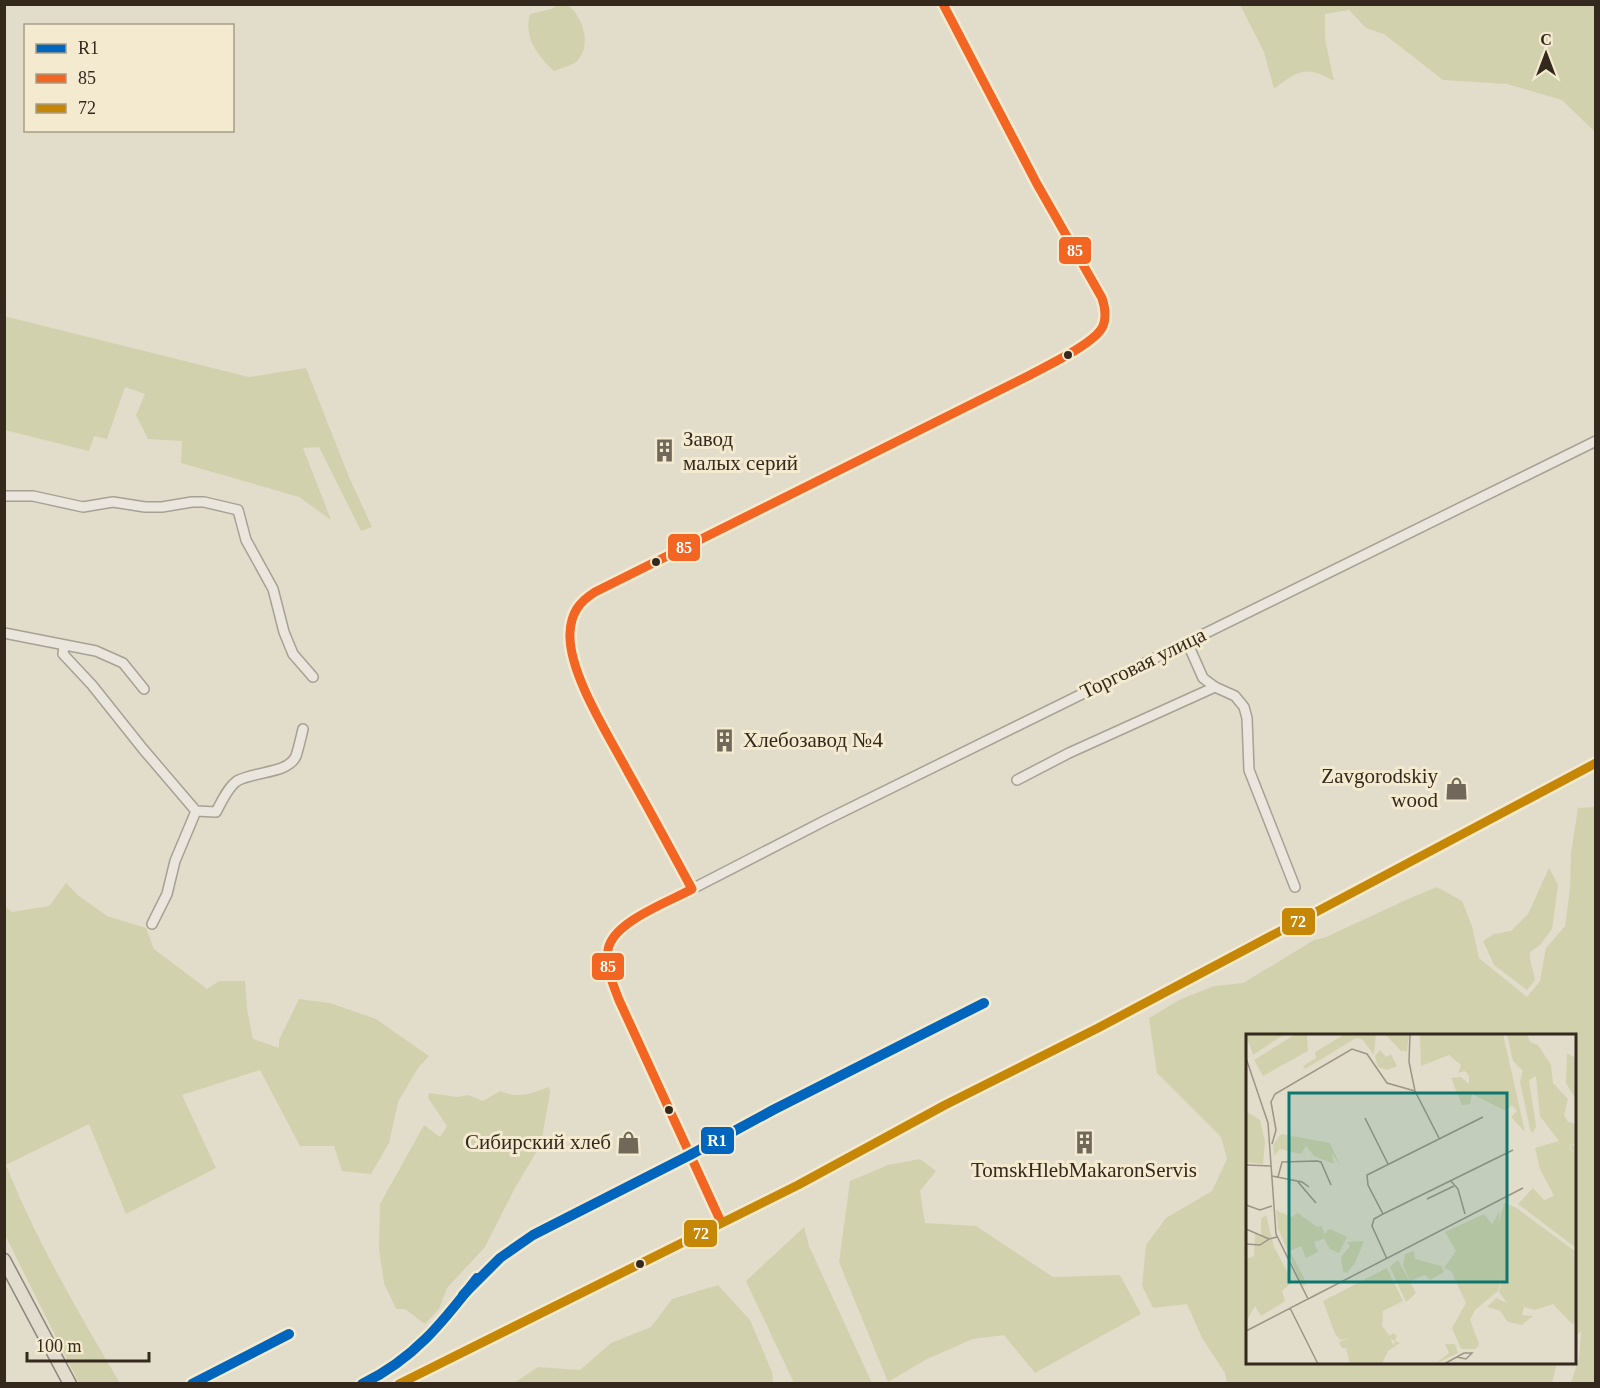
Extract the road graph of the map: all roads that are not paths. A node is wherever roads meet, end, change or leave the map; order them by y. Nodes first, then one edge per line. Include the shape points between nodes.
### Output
1 (943, 4) edge
2 (1596, 441) edge
3 (4, 496) edge
4 (4, 633) edge
5 (1187, 642) junction
6 (64, 646) junction
7 (313, 677) dead end
8 (1215, 687) junction
9 (144, 689) dead end
10 (303, 729) dead end
11 (1596, 763) edge
12 (1017, 780) dead end
13 (196, 811) junction
14 (1295, 886) dead end
15 (692, 890) junction
16 (152, 924) dead end
17 (721, 1222) junction
18 (4, 1260) edge
19 (70, 1383) edge
20 (399, 1383) edge

1 - 15 street via 1036,184 1102,298 1106,309 1102,328 1091,340 1028,376 595,592 577,606 570,634 578,674
2 - 5 street, Торговая улица
3 - 7 street via 33,496 83,507 113,502 145,507 198,502 238,510 246,540 273,589 293,654
4 - 6 street
5 - 8 street via 1203,678
5 - 15 street, Торговая улица
6 - 9 street via 96,651 123,663
6 - 13 street via 63,654
8 - 12 street
8 - 14 street via 1235,696 1244,707 1248,718 1249,770
10 - 13 street via 292,763 235,782 216,812
11 - 17 street via 1098,1028
13 - 16 street via 175,861 167,894
15 - 17 street, Торговая улица via 622,926 612,938 608,959 619,1000
17 - 20 street
18 - 19 main road

